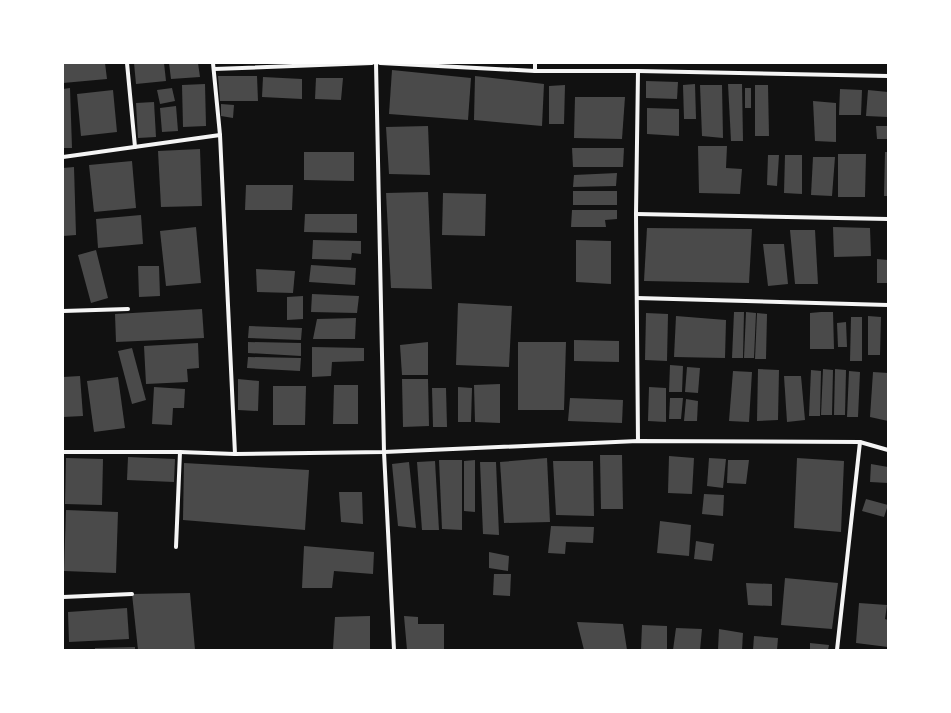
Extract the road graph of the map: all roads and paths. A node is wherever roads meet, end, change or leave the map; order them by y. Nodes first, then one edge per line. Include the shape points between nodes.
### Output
1 (127, 63) edge
2 (213, 63) edge
3 (372, 63) edge
4 (376, 63) edge
5 (380, 63) edge
6 (535, 63) edge
7 (214, 68) junction
8 (638, 70) junction
9 (535, 71) junction
10 (888, 76) edge
11 (220, 135) junction
12 (135, 147) junction
13 (63, 157) edge
14 (636, 214) junction
15 (888, 219) edge
16 (637, 298) junction
17 (888, 305) edge
18 (128, 309) dead end
19 (63, 311) edge
20 (638, 441) junction
21 (860, 442) junction
22 (888, 450) edge
23 (63, 452) edge
24 (180, 452) junction
25 (384, 452) junction
26 (235, 454) junction
27 (176, 547) dead end
28 (132, 594) dead end
29 (63, 597) edge
30 (394, 650) edge
31 (837, 650) edge

1 - 12 street
2 - 7 street
3 - 7 street
4 - 25 street
5 - 9 street
6 - 9 street
7 - 11 street
8 - 9 street
8 - 10 street
8 - 14 street
11 - 12 street
11 - 26 street
12 - 13 street
14 - 15 street
14 - 16 street
16 - 17 street
16 - 20 street
18 - 19 street
20 - 21 street
20 - 25 street
21 - 22 street
21 - 31 street
23 - 24 street
24 - 26 street
24 - 27 street
25 - 26 street
25 - 30 street
28 - 29 street

